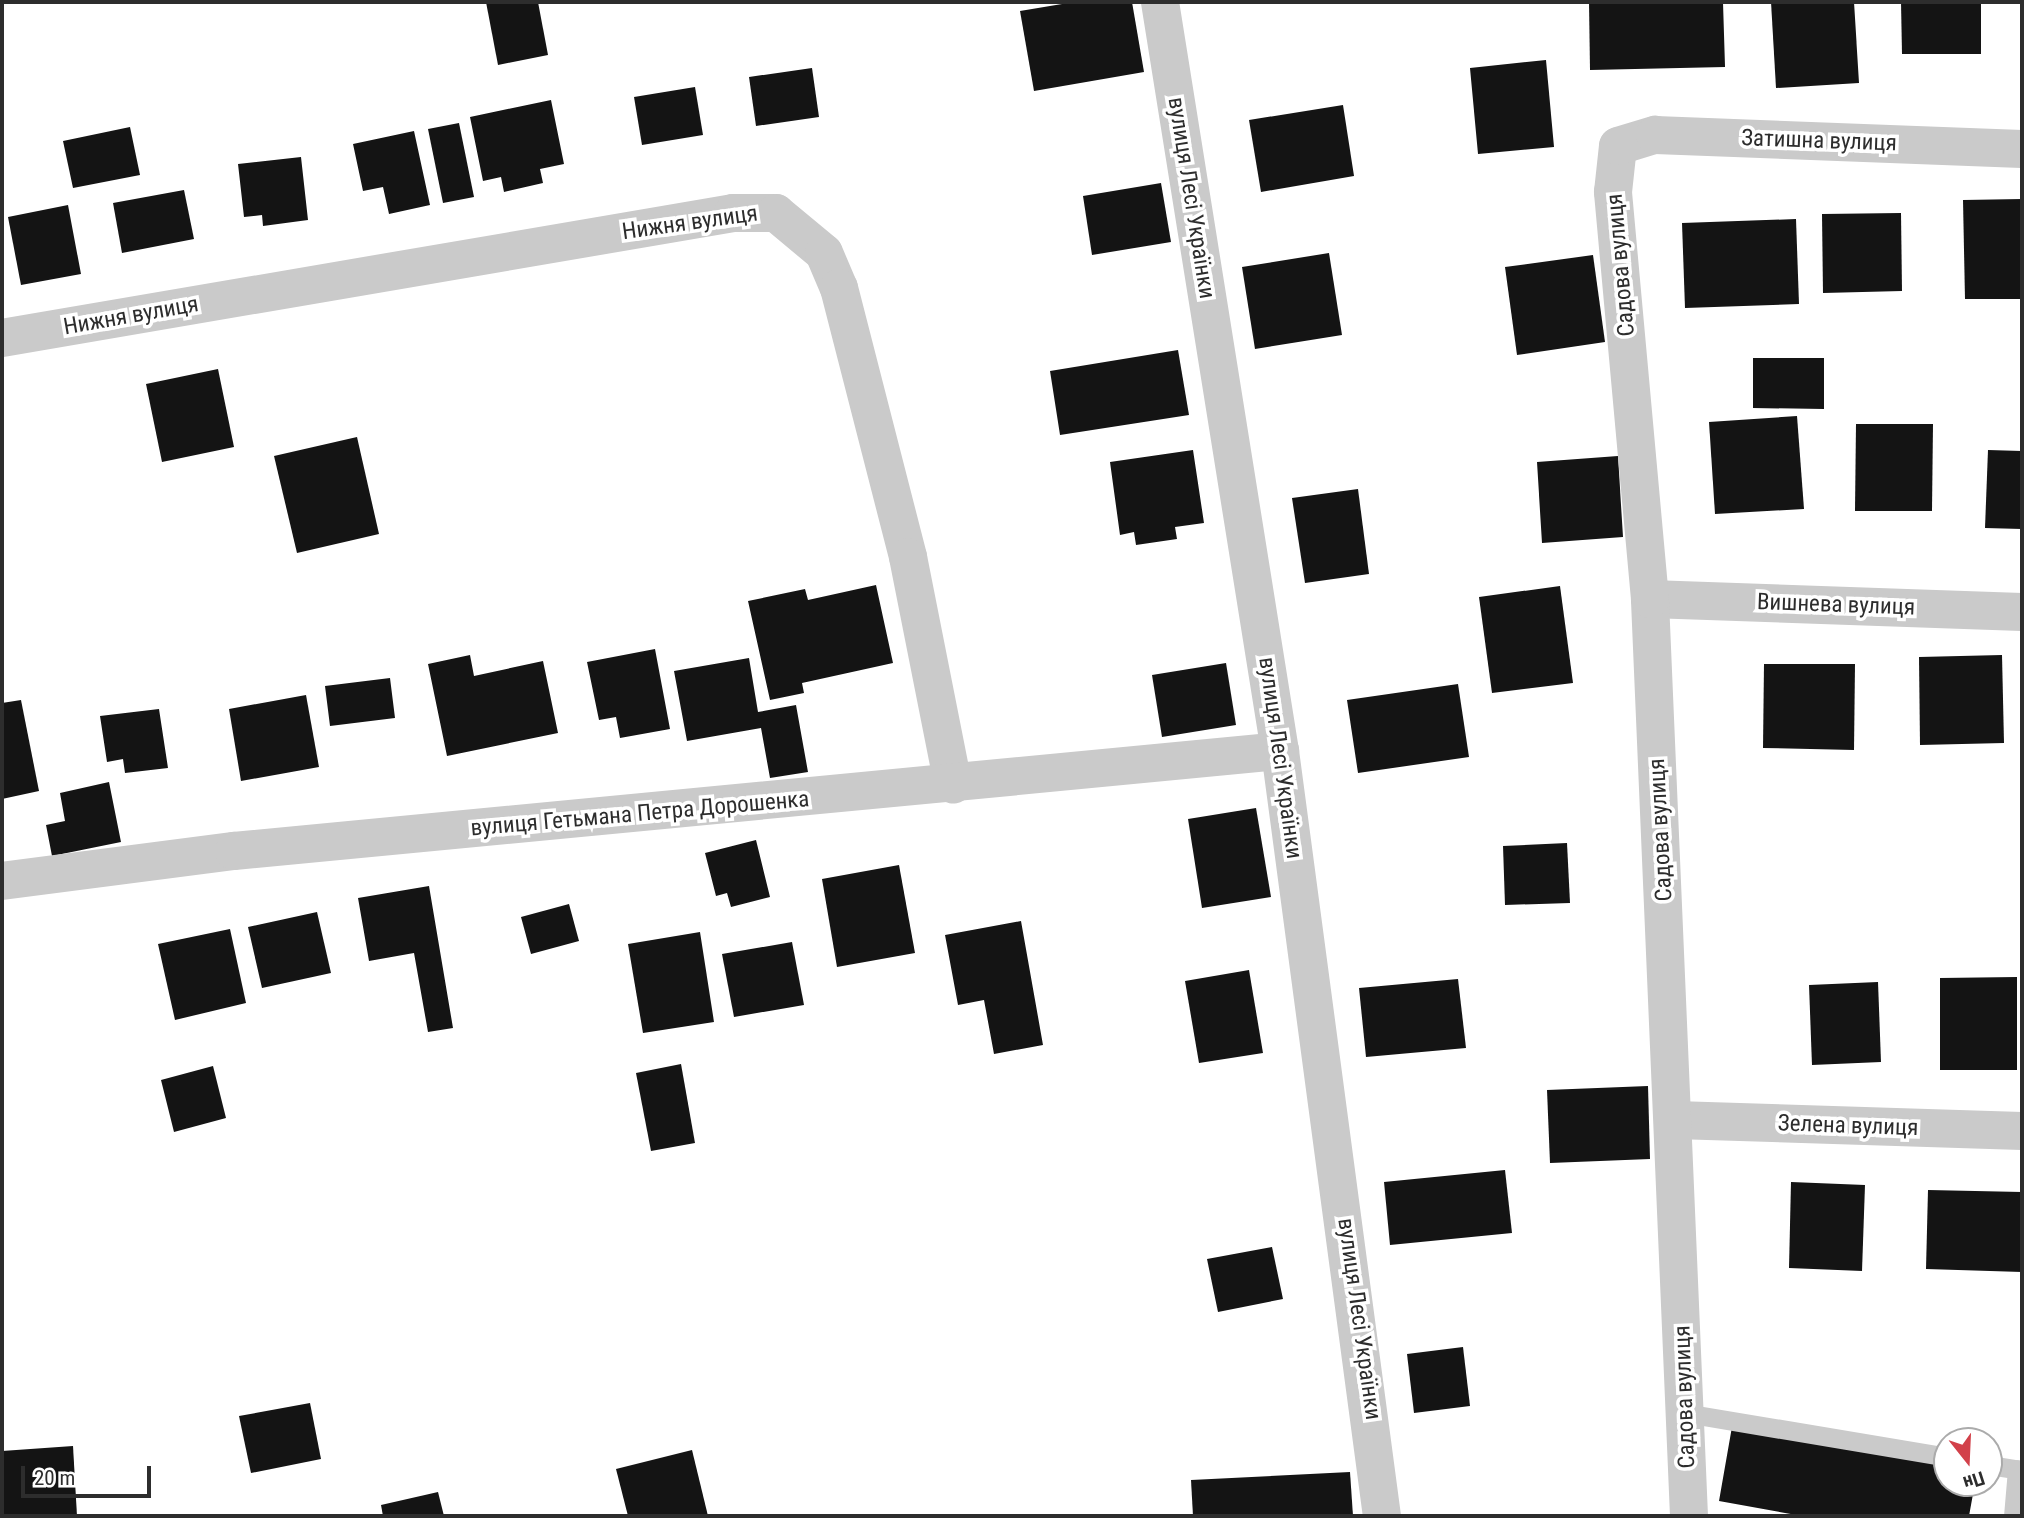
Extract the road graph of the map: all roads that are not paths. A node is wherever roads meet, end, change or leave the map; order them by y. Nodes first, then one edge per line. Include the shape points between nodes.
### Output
1 (1160, 2) edge
2 (1618, 146) joint
3 (2022, 149) edge
4 (2, 338) edge
5 (1650, 599) junction
6 (2022, 612) edge
7 (1280, 751) junction
8 (953, 785) junction
9 (2, 880) edge
10 (1675, 1121) junction
11 (2022, 1131) edge
12 (1685, 1413) junction
13 (1933, 1455) edge
14 (2020, 1470) edge
15 (1382, 1516) edge
16 (1689, 1516) edge
17 (2013, 1516) edge

1 - 7 street, вулиця Лесі Українки
2 - 3 street, Затишна вулиця via 1656,135
2 - 5 street, Садова вулиця via 1613,192
4 - 8 street, Нижня вулиця via 733,212 776,213 824,253 839,288 908,557
5 - 6 street, Вишнева вулиця
5 - 10 street, Садова вулиця
7 - 8 street, вулиця Гетьмана Петра Дорошенка
7 - 15 street, вулиця Лесі Українки
8 - 9 street, вулиця Гетьмана Петра Дорошенка via 247,849
10 - 11 street, Зелена вулиця
10 - 12 street, Садова вулиця
12 - 13 lane
12 - 16 street, Садова вулиця
14 - 17 lane

